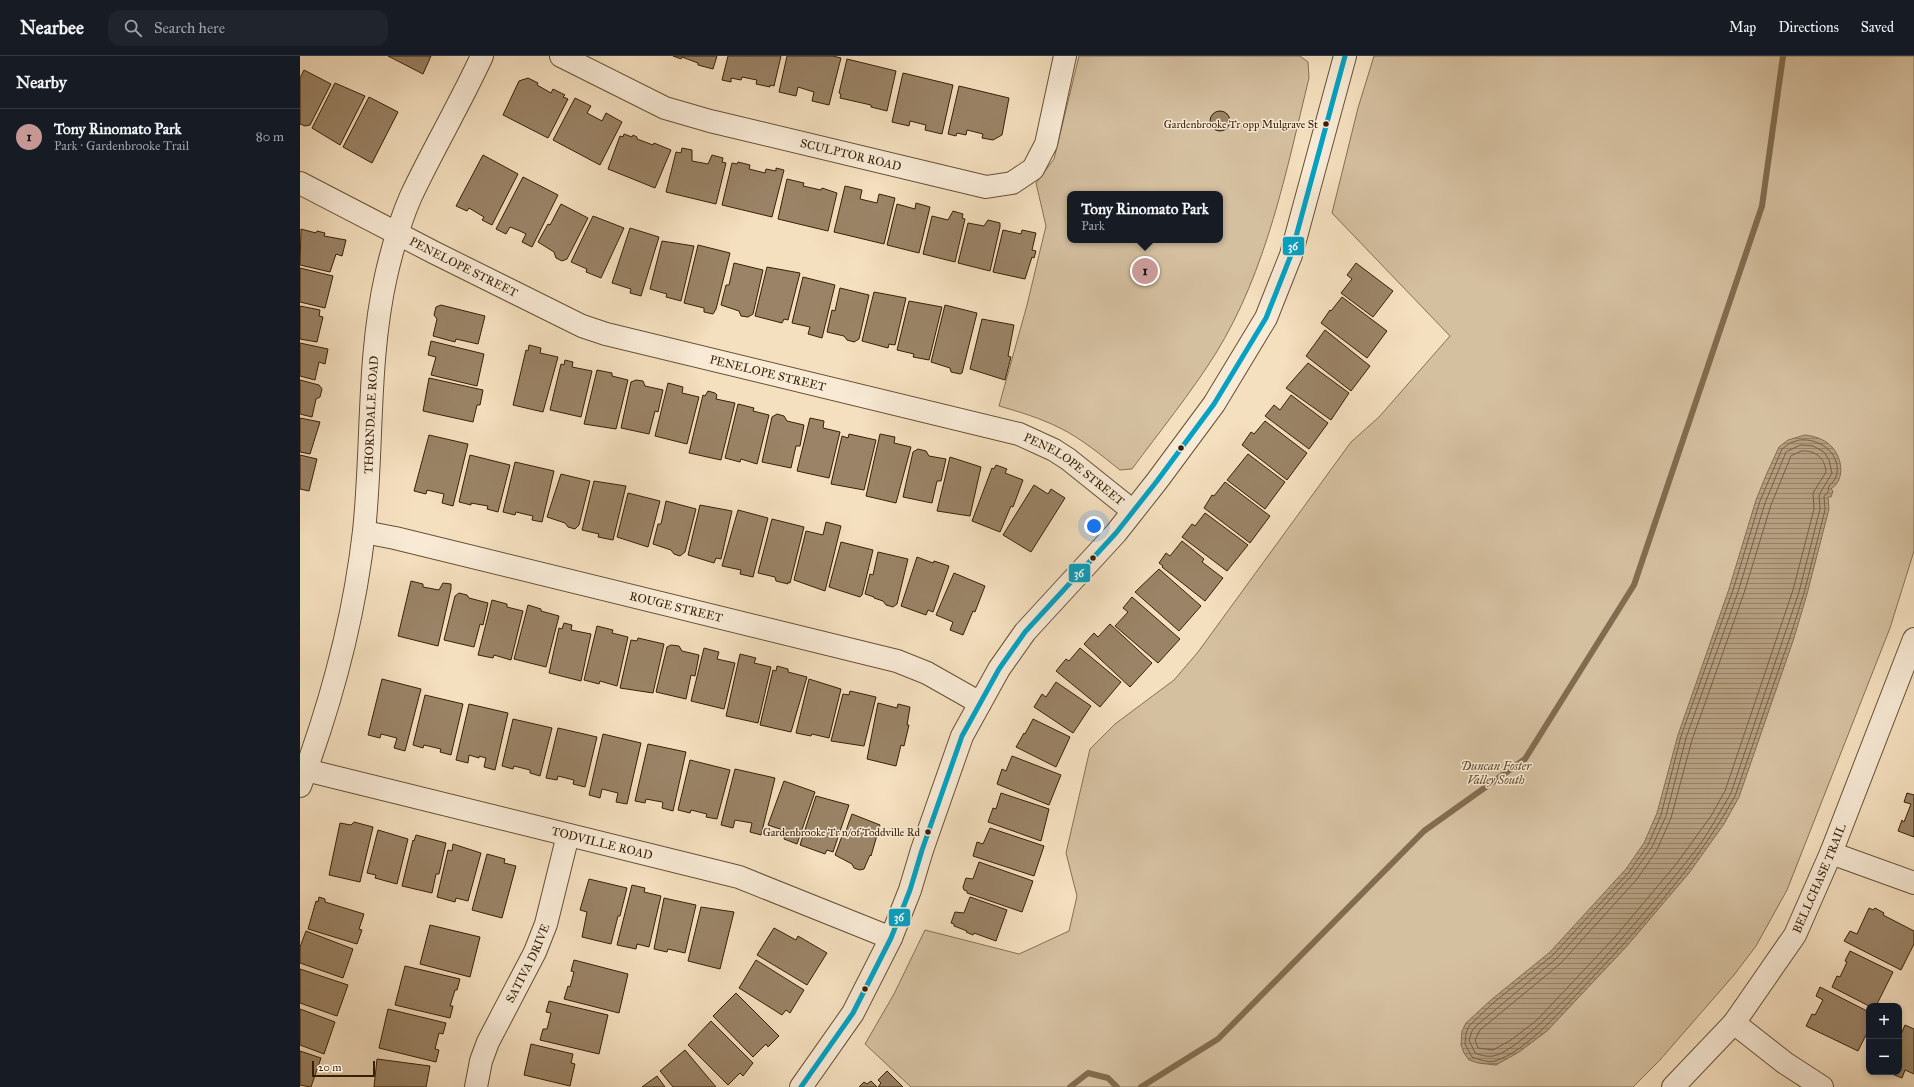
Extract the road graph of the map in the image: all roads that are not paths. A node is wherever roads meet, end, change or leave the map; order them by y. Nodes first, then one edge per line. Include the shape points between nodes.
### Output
1 (482, 56) edge
2 (561, 56) edge
3 (1065, 56) edge
4 (1345, 56) edge
5 (300, 183) edge
6 (398, 234) junction
7 (1134, 511) junction
8 (364, 532) junction
9 (1912, 649) edge
10 (980, 703) junction
11 (303, 778) edge
12 (568, 835) junction
13 (1831, 853) junction
14 (1914, 883) edge
15 (891, 938) junction
16 (1734, 1023) junction
17 (476, 1087) edge
18 (801, 1087) edge
19 (1673, 1087) edge
20 (1822, 1087) edge

1 - 6 street, THORNDALE ROAD via 412,196
2 - 3 street, SCULPTOR ROAD via 665,108 986,187 1012,184 1033,168 1046,144
4 - 7 street via 1291,255 1266,318 1214,404
5 - 6 street, PENELOPE STREET
6 - 7 street, PENELOPE STREET via 582,326 606,334 1019,434 1068,459
6 - 8 street, THORNDALE ROAD via 380,304 373,355
7 - 10 street via 1025,632 999,669
8 - 10 street, ROUGE STREET via 897,661
8 - 11 street, THORNDALE ROAD via 348,631
9 - 13 street, BELLCHASE TRAIL
10 - 15 street via 962,736 910,890
11 - 12 street, TODVILLE ROAD
12 - 15 street, TODVILLE ROAD via 739,877
12 - 17 street, SATIVA DRIVE via 546,924 535,952 488,1042
13 - 14 street
13 - 16 street, BELLCHASE TRAIL via 1795,935
15 - 18 street via 853,1013
16 - 19 street, BELLCHASE TRAIL
16 - 20 street via 1785,1063

